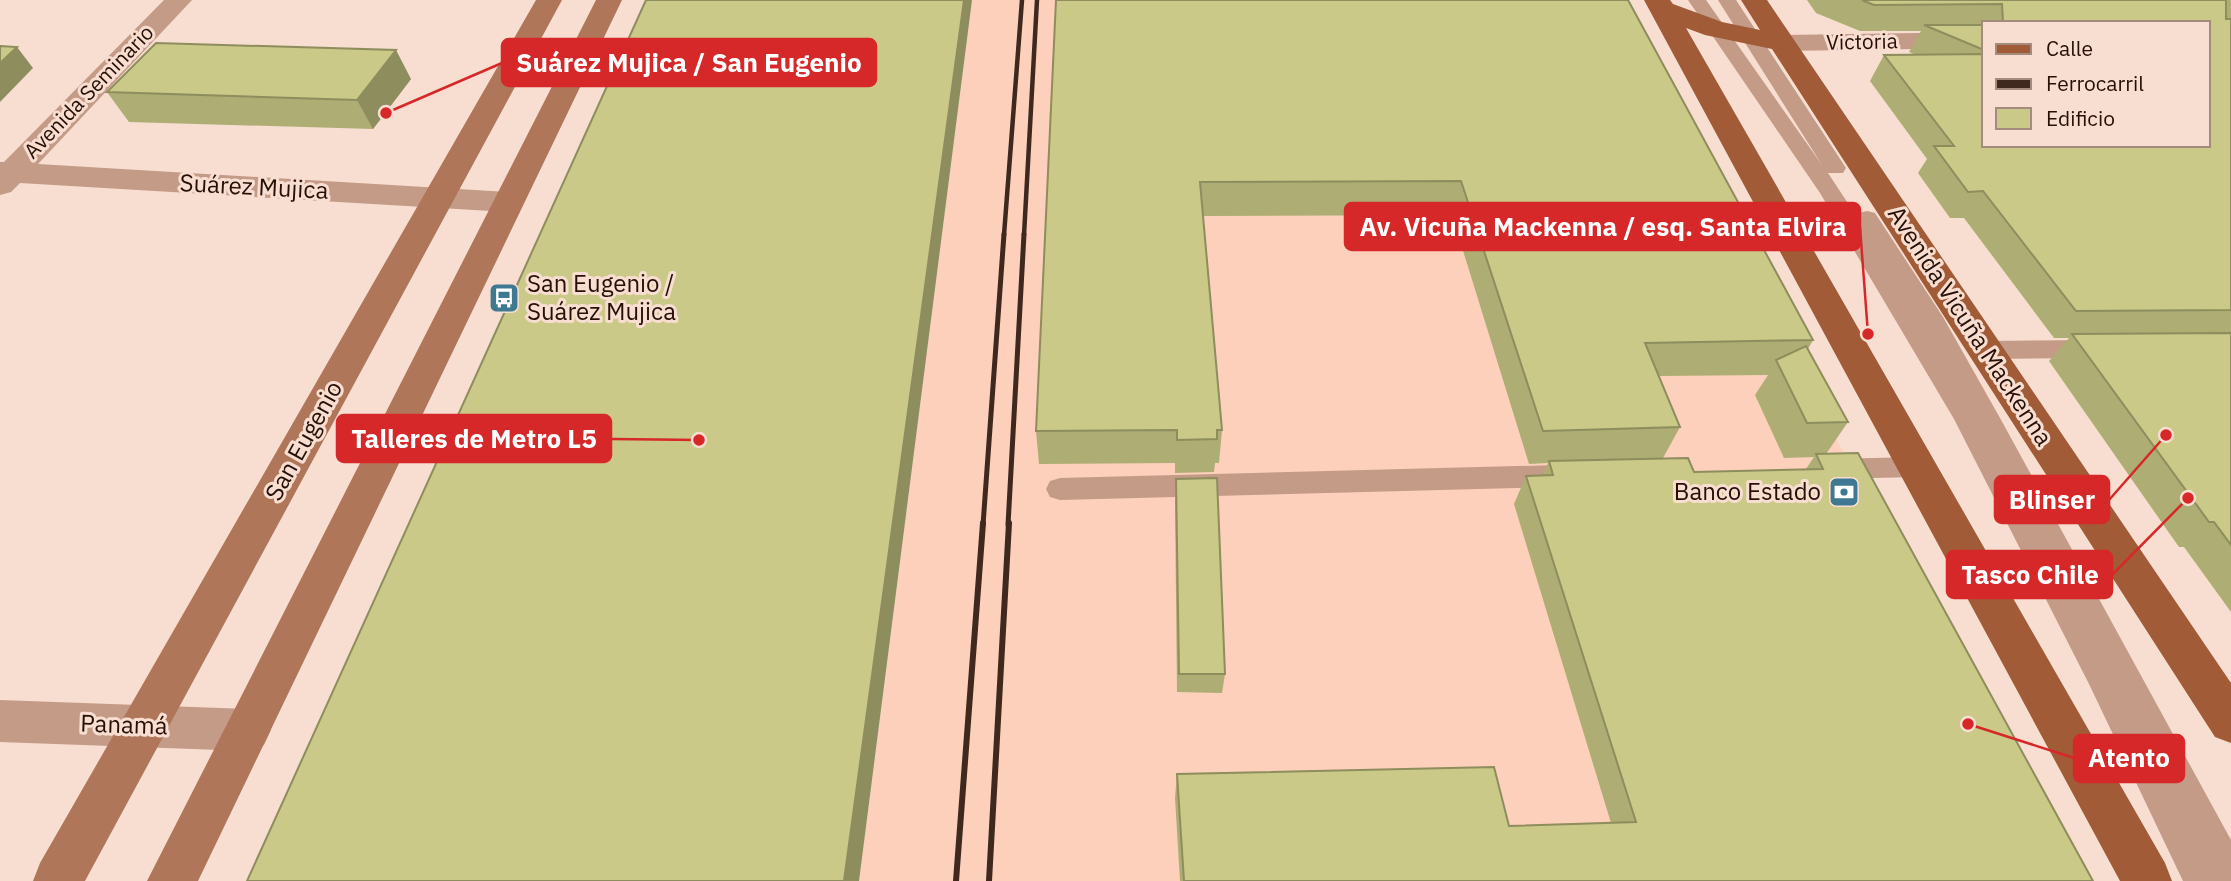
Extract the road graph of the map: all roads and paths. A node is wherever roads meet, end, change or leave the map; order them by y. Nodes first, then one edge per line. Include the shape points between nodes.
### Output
1 (178, 0) edge
2 (549, 0) edge
3 (609, 0) edge
4 (1727, 0) edge
5 (1754, 0) edge
6 (1672, 3) edge
7 (1715, 29) junction
8 (1767, 40) junction
9 (1982, 40) edge
10 (4, 177) edge
11 (439, 198) junction
12 (508, 202) junction
13 (2122, 349) edge
14 (1987, 350) junction
15 (1916, 467) junction
16 (1807, 470) edge
17 (1587, 475) edge
18 (1060, 489) dead end
19 (0, 721) edge
20 (2231, 722) edge
21 (145, 726) junction
22 (248, 730) junction
23 (2231, 874) edge
24 (58, 881) edge
25 (172, 881) edge
26 (2147, 881) edge
27 (2201, 881) edge

1 - 10 street, Avenida Seminario
2 - 11 main road, San Eugenio
3 - 12 main road
4 - 8 lane
5 - 8 main road, Avenida Vicuña Mackenna
6 - 7 main road
6 - 7 lane
6 - 15 main road
7 - 8 main road
7 - 27 lane via 1830,191 1965,415
8 - 9 street, Victoria
8 - 14 main road, Avenida Vicuña Mackenna
8 - 23 lane via 1934,323
10 - 11 street, Suárez Mujica
11 - 12 street, Suárez Mujica
11 - 21 main road, San Eugenio
12 - 22 main road
13 - 14 lane
14 - 20 main road, Avenida Vicuña Mackenna
15 - 16 lane
15 - 26 main road
17 - 18 lane
19 - 21 street, Panamá
21 - 22 street, Panamá
21 - 24 main road, San Eugenio
22 - 25 main road

